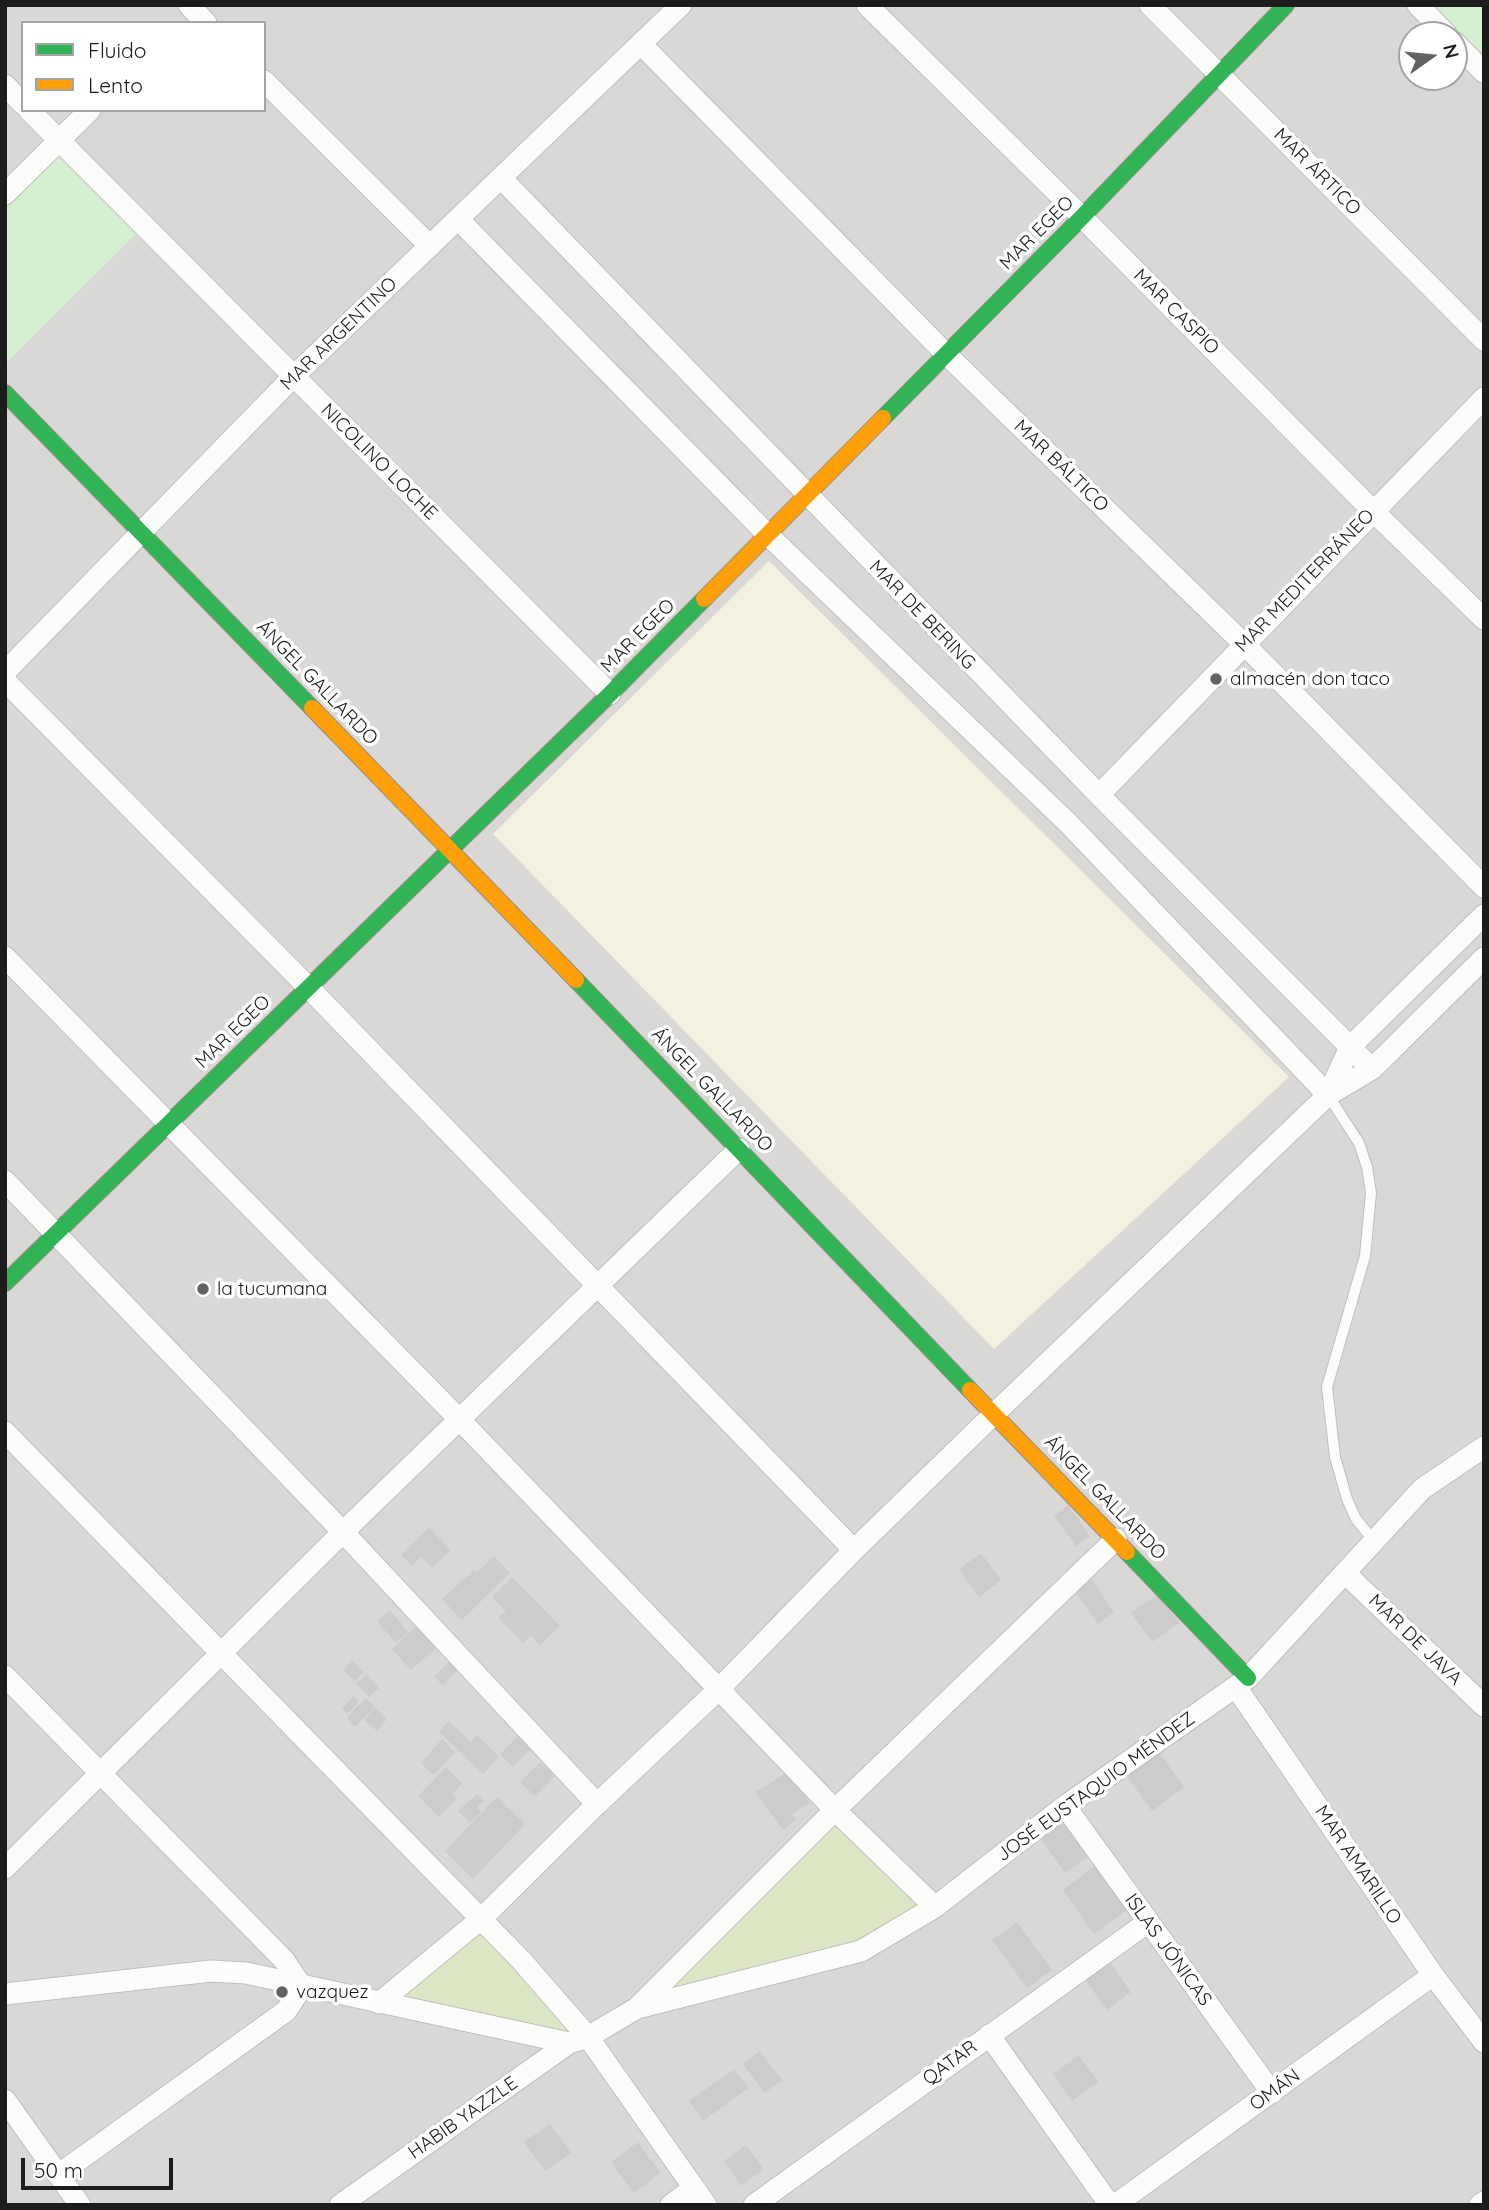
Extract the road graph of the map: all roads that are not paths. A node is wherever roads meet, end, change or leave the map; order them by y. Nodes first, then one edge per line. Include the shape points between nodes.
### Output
1 (681, 5) edge
2 (867, 5) edge
3 (1150, 5) edge
4 (1286, 5) edge
5 (1418, 5) edge
6 (1433, 21) edge
7 (641, 44) junction
8 (1468, 56) edge
9 (1484, 72) edge
10 (1220, 74) junction
11 (266, 83) edge
12 (5, 85) edge
13 (21, 102) edge
14 (31, 112) edge
15 (88, 112) edge
16 (59, 141) junction
17 (500, 178) junction
18 (5, 194) edge
19 (1082, 217) junction
20 (458, 219) junction
21 (430, 246) junction
22 (1484, 340) edge
23 (946, 354) junction
24 (293, 377) junction
25 (5, 393) edge
26 (1484, 398) edge
27 (807, 496) junction
28 (1373, 511) junction
29 (142, 533) junction
30 (768, 535) junction
31 (1484, 619) edge
32 (1244, 644) junction
33 (5, 672) edge
34 (5, 681) edge
35 (610, 694) junction
36 (1099, 795) junction
37 (450, 850) junction
38 (1484, 887) edge
39 (1484, 915) edge
40 (5, 957) edge
41 (1484, 958) edge
42 (309, 987) junction
43 (1350, 1046) junction
44 (1372, 1069) junction
45 (1328, 1095) junction
46 (168, 1125) junction
47 (739, 1149) junction
48 (5, 1181) edge
49 (56, 1234) junction
50 (5, 1283) edge
51 (598, 1287) junction
52 (994, 1414) junction
53 (460, 1420) junction
54 (5, 1432) edge
55 (1484, 1447) edge
56 (343, 1532) junction
57 (1116, 1539) junction
58 (1374, 1541) junction
59 (854, 1550) junction
60 (1345, 1573) junction
61 (222, 1654) junction
62 (5, 1676) edge
63 (1242, 1683) junction
64 (718, 1690) junction
65 (1484, 1706) edge
66 (100, 1775) junction
67 (597, 1804) junction
68 (1065, 1806) junction
69 (835, 1810) junction
70 (5, 1868) edge
71 (935, 1907) junction
72 (482, 1918) junction
73 (1148, 1922) junction
74 (1433, 1975) junction
75 (302, 1987) junction
76 (5, 1994) edge
77 (379, 2003) junction
78 (637, 2008) junction
79 (989, 2035) junction
80 (579, 2040) junction
81 (1484, 2042) edge
82 (1272, 2092) junction
83 (5, 2101) edge
84 (58, 2175) junction
85 (700, 2196) edge
86 (1140, 2198) edge
87 (80, 2205) edge
88 (340, 2205) edge
89 (671, 2205) edge
90 (754, 2205) edge
91 (1113, 2205) edge

1 - 7 street, MAR ARGENTINO
2 - 19 street, MAR CASPIO
3 - 10 street, MAR ÁRTICO
4 - 10 street, MAR EGEO
5 - 6 street
7 - 17 street, MAR ARGENTINO
7 - 23 street, MAR BÁLTICO
8 - 9 street
10 - 19 street, MAR EGEO
10 - 22 street, MAR ÁRTICO
11 - 21 street
12 - 13 street
14 - 16 street, NICOLINO LOCHE
15 - 16 street
16 - 18 street
16 - 24 street, NICOLINO LOCHE
17 - 20 street, MAR ARGENTINO
17 - 27 street, MAR DE BERING
19 - 23 street, MAR EGEO
19 - 28 street, MAR CASPIO
20 - 21 street, MAR ARGENTINO
20 - 30 street
21 - 24 street, MAR ARGENTINO
23 - 27 street, MAR EGEO
23 - 32 street, MAR BÁLTICO
24 - 29 street, MAR ARGENTINO
24 - 35 street, NICOLINO LOCHE
25 - 29 street, ÁNGEL GALLARDO
26 - 28 street, MAR MEDITERRÁNEO
27 - 30 street, MAR EGEO
27 - 36 street, MAR DE BERING
28 - 31 street, MAR CASPIO
28 - 32 street, MAR MEDITERRÁNEO
29 - 33 street, MAR ARGENTINO
29 - 37 street, ÁNGEL GALLARDO
30 - 35 street, MAR EGEO
30 - 45 street via 1069,824
32 - 36 street, MAR MEDITERRÁNEO
32 - 38 street, MAR BÁLTICO
34 - 42 street
35 - 37 street, MAR EGEO
36 - 43 street, MAR DE BERING
37 - 42 street, MAR EGEO
37 - 47 street, ÁNGEL GALLARDO
39 - 43 street
40 - 46 street
41 - 44 street
42 - 46 street, MAR EGEO
42 - 51 street
43 - 44 street, MAR DE BERING
43 - 45 street
44 - 45 street
45 - 52 street
45 - 58 lane via 1359,1143 1371,1193 1365,1256 1327,1387 1335,1457 1347,1499
46 - 49 street, MAR EGEO
46 - 53 street
47 - 51 street
47 - 52 street, ÁNGEL GALLARDO
48 - 49 street
49 - 50 street, MAR EGEO
49 - 56 street
51 - 53 street
51 - 59 street
52 - 57 street, ÁNGEL GALLARDO
52 - 59 street
53 - 56 street
53 - 64 street
54 - 61 street
55 - 58 street, JOSÉ EUSTAQUIO MÉNDEZ via 1422,1489
56 - 61 street
56 - 67 street
57 - 63 street, ÁNGEL GALLARDO
57 - 69 street
58 - 60 street, JOSÉ EUSTAQUIO MÉNDEZ
59 - 64 street
60 - 63 street, JOSÉ EUSTAQUIO MÉNDEZ
60 - 65 street, MAR DE JAVA
61 - 66 street
61 - 72 street
62 - 66 street
63 - 68 street, JOSÉ EUSTAQUIO MÉNDEZ
63 - 74 street, MAR AMARILLO
64 - 67 street
64 - 69 street
66 - 70 street
66 - 75 street via 284,1960
67 - 72 street
68 - 71 street, JOSÉ EUSTAQUIO MÉNDEZ
68 - 73 street, ISLAS JÓNICAS
69 - 71 street
69 - 78 street
71 - 78 street, JOSÉ EUSTAQUIO MÉNDEZ via 861,1951
72 - 77 street
72 - 80 street
73 - 79 street, QATAR
73 - 82 street, ISLAS JÓNICAS
74 - 81 street, MAR AMARILLO
74 - 82 street, OMÁN
75 - 76 street via 246,1973 211,1971
75 - 77 street
75 - 84 street via 286,2011
77 - 80 street
78 - 80 street, HABIB YAZZLE
79 - 90 street, QATAR
79 - 91 street
80 - 85 street
80 - 88 street, HABIB YAZZLE
82 - 86 street, OMÁN
83 - 84 street
84 - 87 street
85 - 89 street
86 - 91 street, OMÁN

